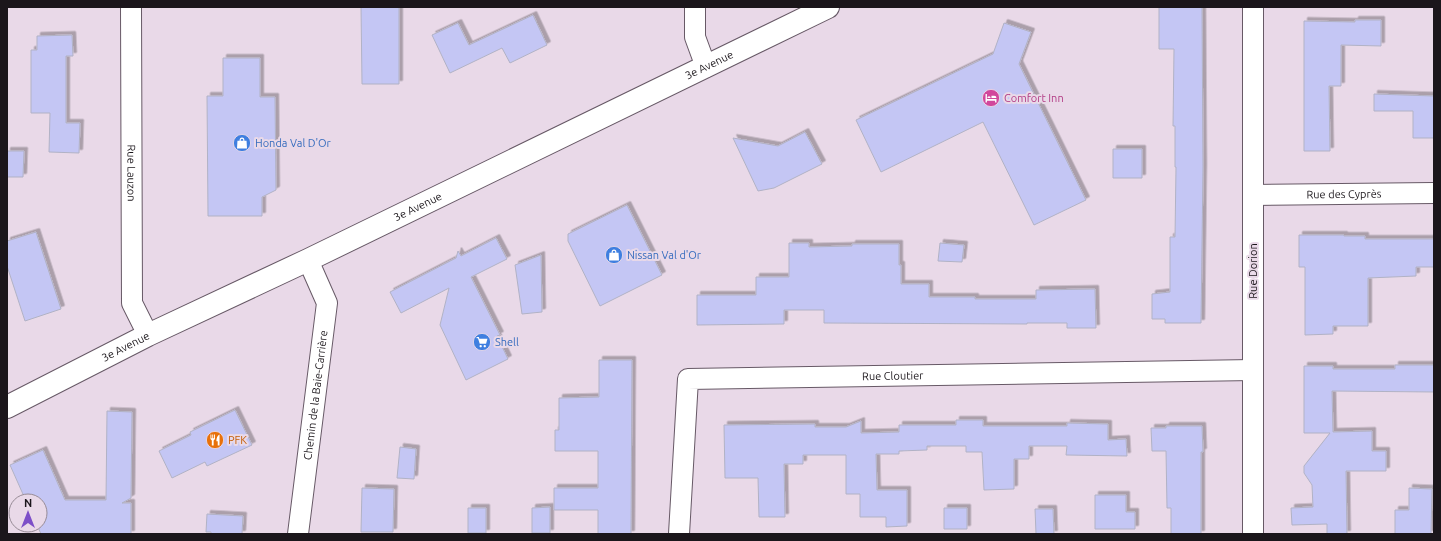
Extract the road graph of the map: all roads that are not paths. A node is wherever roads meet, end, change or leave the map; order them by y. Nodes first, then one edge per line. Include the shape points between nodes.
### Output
1 (131, 7) edge
2 (695, 7) edge
3 (828, 7) edge
4 (1253, 7) edge
5 (706, 67) junction
6 (1434, 193) edge
7 (1253, 195) junction
8 (308, 260) junction
9 (148, 335) junction
10 (1253, 370) junction
11 (7, 407) edge
12 (298, 534) edge
13 (679, 534) edge
14 (1253, 534) edge

1 - 9 street, Rue Lauzon via 132,303
2 - 5 street via 695,37
3 - 5 main road, 3e Avenue
4 - 7 street, Rue Dorion
5 - 8 main road, 3e Avenue
6 - 7 street, Rue des Cyprès
7 - 10 street, Rue Dorion
8 - 9 main road, 3e Avenue
8 - 12 street, Chemin de la Baie-Carrière via 327,303
9 - 11 main road, 3e Avenue
10 - 13 street, Rue Cloutier via 688,379
10 - 14 street, Rue Dorion

